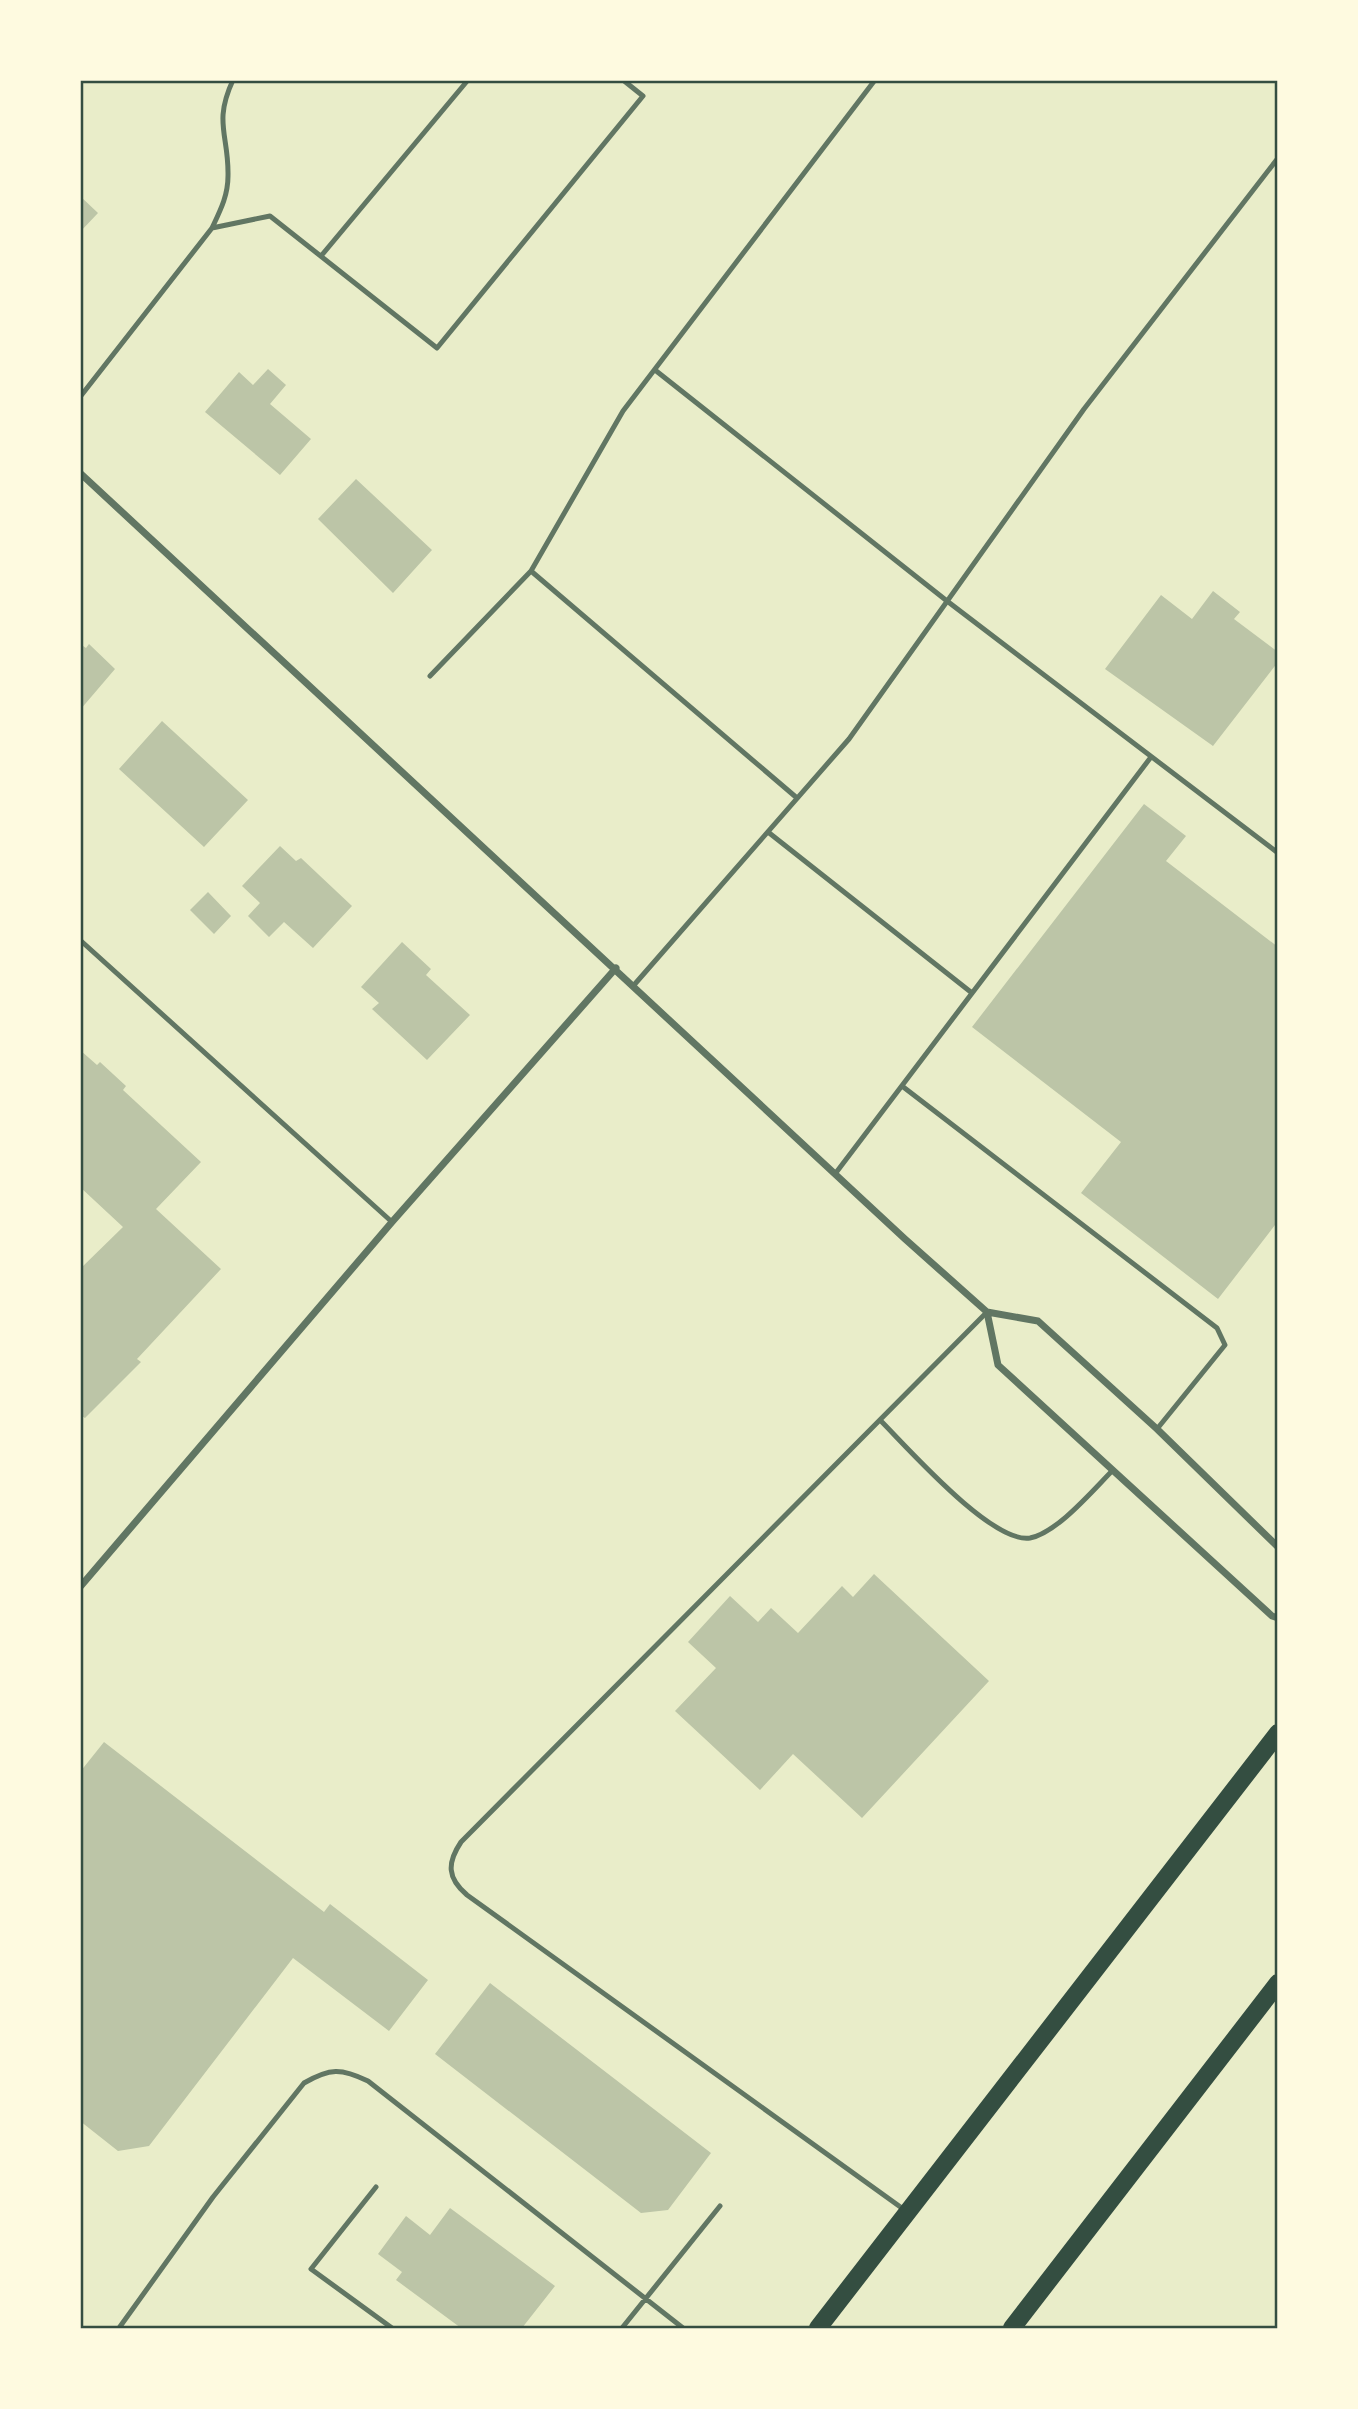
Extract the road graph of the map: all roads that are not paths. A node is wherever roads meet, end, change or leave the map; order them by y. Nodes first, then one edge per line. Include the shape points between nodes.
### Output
1 (233, 80) edge
2 (468, 80) edge
3 (623, 80) edge
4 (875, 80) edge
5 (1278, 158) edge
6 (212, 228) junction
7 (321, 257) junction
8 (655, 370) junction
9 (80, 397) edge
10 (80, 473) edge
11 (531, 571) junction
12 (947, 601) junction
13 (430, 676) dead end
14 (1151, 757) junction
15 (797, 798) junction
16 (768, 832) junction
17 (1278, 853) edge
18 (80, 940) edge
19 (616, 968) junction
20 (634, 985) junction
21 (972, 993) junction
22 (902, 1086) junction
23 (835, 1174) junction
24 (392, 1222) junction
25 (987, 1312) junction
26 (880, 1420) junction
27 (1157, 1429) junction
28 (1113, 1470) junction
29 (1278, 1547) edge
30 (80, 1587) edge
31 (1278, 1618) edge
32 (1278, 1732) edge
33 (1278, 1983) edge
34 (376, 2186) dead end
35 (720, 2206) dead end
36 (906, 2211) junction
37 (645, 2299) junction
38 (119, 2329) edge
39 (392, 2329) edge
40 (622, 2329) edge
41 (683, 2329) edge
42 (818, 2329) edge
43 (1012, 2329) edge

1 - 6 lane via 221,120 229,175 225,200
2 - 7 lane
3 - 7 lane via 643,96 437,348
4 - 8 lane
5 - 12 lane via 1084,409
6 - 7 lane via 270,216
6 - 9 lane
8 - 11 lane via 623,411
8 - 12 lane
10 - 19 street
11 - 13 lane
11 - 15 lane
12 - 14 lane
12 - 15 lane via 849,739
14 - 17 lane
14 - 21 lane
15 - 16 lane
16 - 20 lane
16 - 21 lane
18 - 24 lane
19 - 20 street
19 - 24 street
20 - 23 street
21 - 22 lane
22 - 23 lane
22 - 27 lane via 1217,1328 1225,1345
23 - 25 street
24 - 30 street
25 - 26 lane
25 - 27 street via 1038,1321
25 - 28 street via 998,1365
26 - 28 lane via 975,1513 1016,1538 1031,1538 1052,1527
26 - 36 lane via 461,1842 450,1870 455,1884 467,1895
27 - 29 street
28 - 31 street
32 - 36 main road
33 - 43 main road
34 - 39 lane via 311,2269
35 - 37 lane
36 - 42 main road
37 - 38 lane via 368,2081 347,2071 324,2072 304,2083 213,2197
37 - 40 lane
37 - 41 lane

